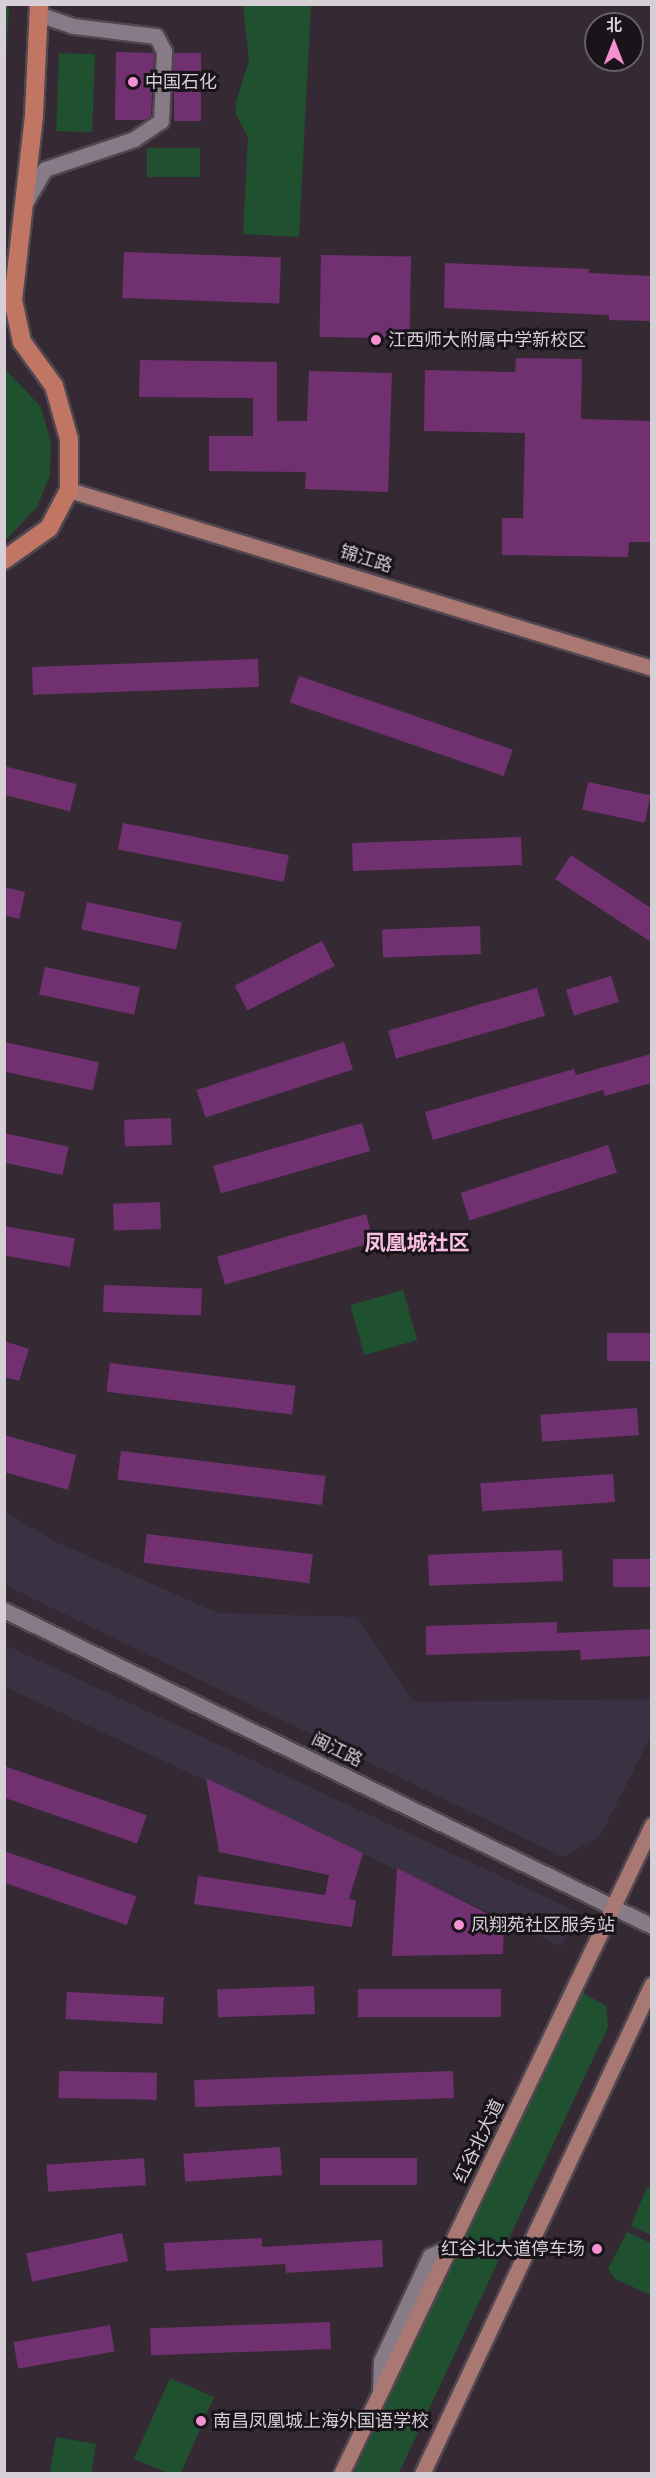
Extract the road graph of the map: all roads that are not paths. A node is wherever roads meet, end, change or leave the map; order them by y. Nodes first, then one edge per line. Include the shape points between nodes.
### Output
1 (38, 9) edge
2 (24, 205) junction
3 (4, 333) edge
4 (22, 342) junction
5 (69, 490) junction
6 (4, 560) edge
7 (651, 668) edge
8 (4, 1610) edge
9 (651, 1825) edge
10 (612, 1906) junction
11 (651, 1926) edge
12 (651, 1984) edge
13 (341, 2474) edge
14 (422, 2474) edge

1 - 2 highway via 34,115
1 - 2 street via 73,26 156,36 165,51 161,121 134,139 45,170
2 - 4 highway via 13,300
3 - 4 highway
4 - 5 highway via 54,386 69,439
5 - 6 highway via 49,528
5 - 7 main road, 锦江路
8 - 10 street, 闽江路
9 - 10 main road, 红谷北大道
10 - 11 street, 闽江路
10 - 13 main road, 红谷北大道
12 - 14 main road

